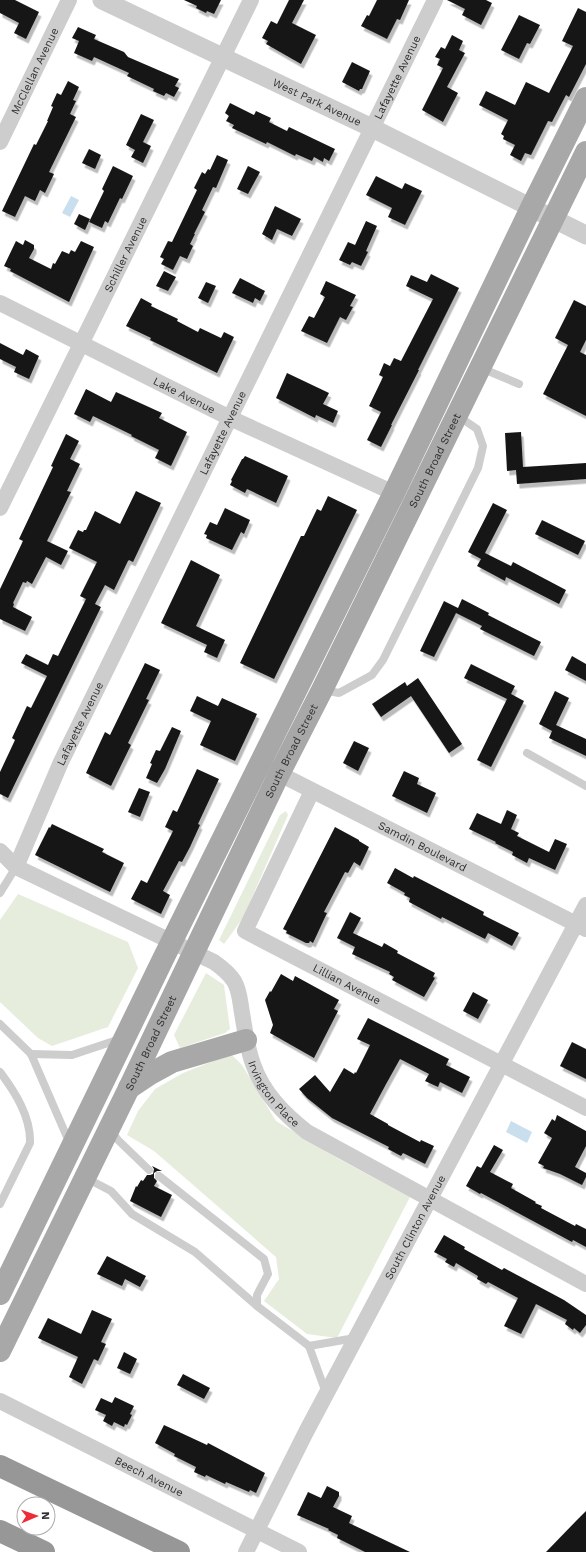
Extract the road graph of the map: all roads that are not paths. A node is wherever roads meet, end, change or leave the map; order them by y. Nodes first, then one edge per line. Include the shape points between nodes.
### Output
1 (69, 0) edge
2 (102, 0) edge
3 (251, 0) edge
4 (435, 0) edge
5 (222, 57) junction
6 (586, 98) edge
7 (372, 128) junction
8 (0, 142) edge
9 (586, 152) edge
10 (531, 208) junction
11 (553, 219) junction
12 (586, 235) edge
13 (0, 302) edge
14 (82, 343) junction
15 (480, 368) junction
16 (519, 384) dead end
17 (456, 415) junction
18 (230, 418) junction
19 (394, 493) junction
20 (0, 508) edge
21 (322, 690) junction
22 (527, 753) dead end
23 (259, 765) junction
24 (279, 774) junction
25 (586, 786) edge
26 (312, 791) junction
27 (0, 851) edge
28 (16, 867) junction
29 (0, 893) edge
30 (586, 905) edge
31 (581, 926) edge
32 (171, 942) junction
33 (193, 953) junction
34 (0, 1024) edge
35 (124, 1038) junction
36 (246, 1040) junction
37 (32, 1054) junction
38 (501, 1064) junction
39 (0, 1072) edge
40 (129, 1088) junction
41 (586, 1108) edge
42 (109, 1129) junction
43 (72, 1147) junction
44 (149, 1170) dead end
45 (160, 1176) dead end
46 (85, 1177) junction
47 (430, 1199) junction
48 (0, 1204) edge
49 (586, 1284) edge
50 (1, 1292) edge
51 (257, 1306) junction
52 (356, 1338) junction
53 (309, 1346) junction
54 (0, 1351) edge
55 (326, 1394) junction
56 (0, 1400) edge
57 (0, 1466) edge
58 (0, 1531) edge
59 (256, 1532) junction
60 (44, 1552) edge
61 (179, 1552) edge
62 (246, 1552) edge
63 (299, 1552) edge

1 - 8 street, McClellan Avenue
2 - 5 street, West Park Avenue
3 - 5 street, Schiller Avenue
4 - 7 street, Lafayette Avenue
5 - 7 street, West Park Avenue
5 - 14 street, Schiller Avenue
6 - 10 main road, South Broad Street
7 - 10 street, West Park Avenue
7 - 18 street, Lafayette Avenue
9 - 11 main road, South Broad Street
10 - 11 street, West Park Avenue
10 - 19 main road, South Broad Street
11 - 12 street, West Park Avenue
11 - 15 main road, South Broad Street
13 - 14 street, Lake Avenue
14 - 18 street, Lake Avenue
14 - 20 street, Schiller Avenue
15 - 16 lane
15 - 17 main road, South Broad Street
17 - 21 main road, South Broad Street
17 - 21 lane via 477,429 483,446 478,468 410,606 372,675 339,693
18 - 19 street, Lake Avenue
18 - 28 street, Lafayette Avenue via 61,762
19 - 23 main road, South Broad Street
21 - 24 main road, South Broad Street
22 - 25 lane
23 - 24 street, Samdin Boulevard
23 - 32 main road, South Broad Street
24 - 26 street, Samdin Boulevard
24 - 33 main road, South Broad Street
26 - 31 street, Samdin Boulevard
26 - 38 street, Lillian Avenue via 245,931
27 - 28 street, Irvington Place
28 - 29 lane
28 - 32 street, Irvington Place
30 - 31 street, South Clinton Avenue
31 - 38 street, South Clinton Avenue
32 - 33 street, Irvington Place
32 - 35 main road, South Broad Street
33 - 36 street, Irvington Place via 214,962 234,981 239,993
33 - 40 main road, South Broad Street
34 - 37 lane
35 - 37 lane via 72,1055
35 - 43 main road, South Broad Street
36 - 40 main road via 172,1062
36 - 47 street, Irvington Place via 262,1084 290,1119 307,1132
37 - 43 lane
38 - 41 street, Lillian Avenue
38 - 47 street, South Clinton Avenue
39 - 48 lane via 15,1094 30,1133 30,1144
40 - 42 main road, South Broad Street
42 - 44 lane
42 - 46 main road, South Broad Street
43 - 50 main road, South Broad Street
45 - 51 lane via 264,1259 268,1274 257,1295
46 - 51 lane via 111,1191 132,1214 195,1252
46 - 54 main road, South Broad Street
47 - 49 street, Irvington Place
47 - 52 street, South Clinton Avenue
51 - 53 lane
52 - 53 lane
52 - 55 street, South Clinton Avenue
53 - 55 lane
55 - 59 street, South Clinton Avenue
56 - 59 street, Beech Avenue
57 - 61 highway
58 - 60 highway
59 - 62 street, South Clinton Avenue
59 - 63 street, Beech Avenue

